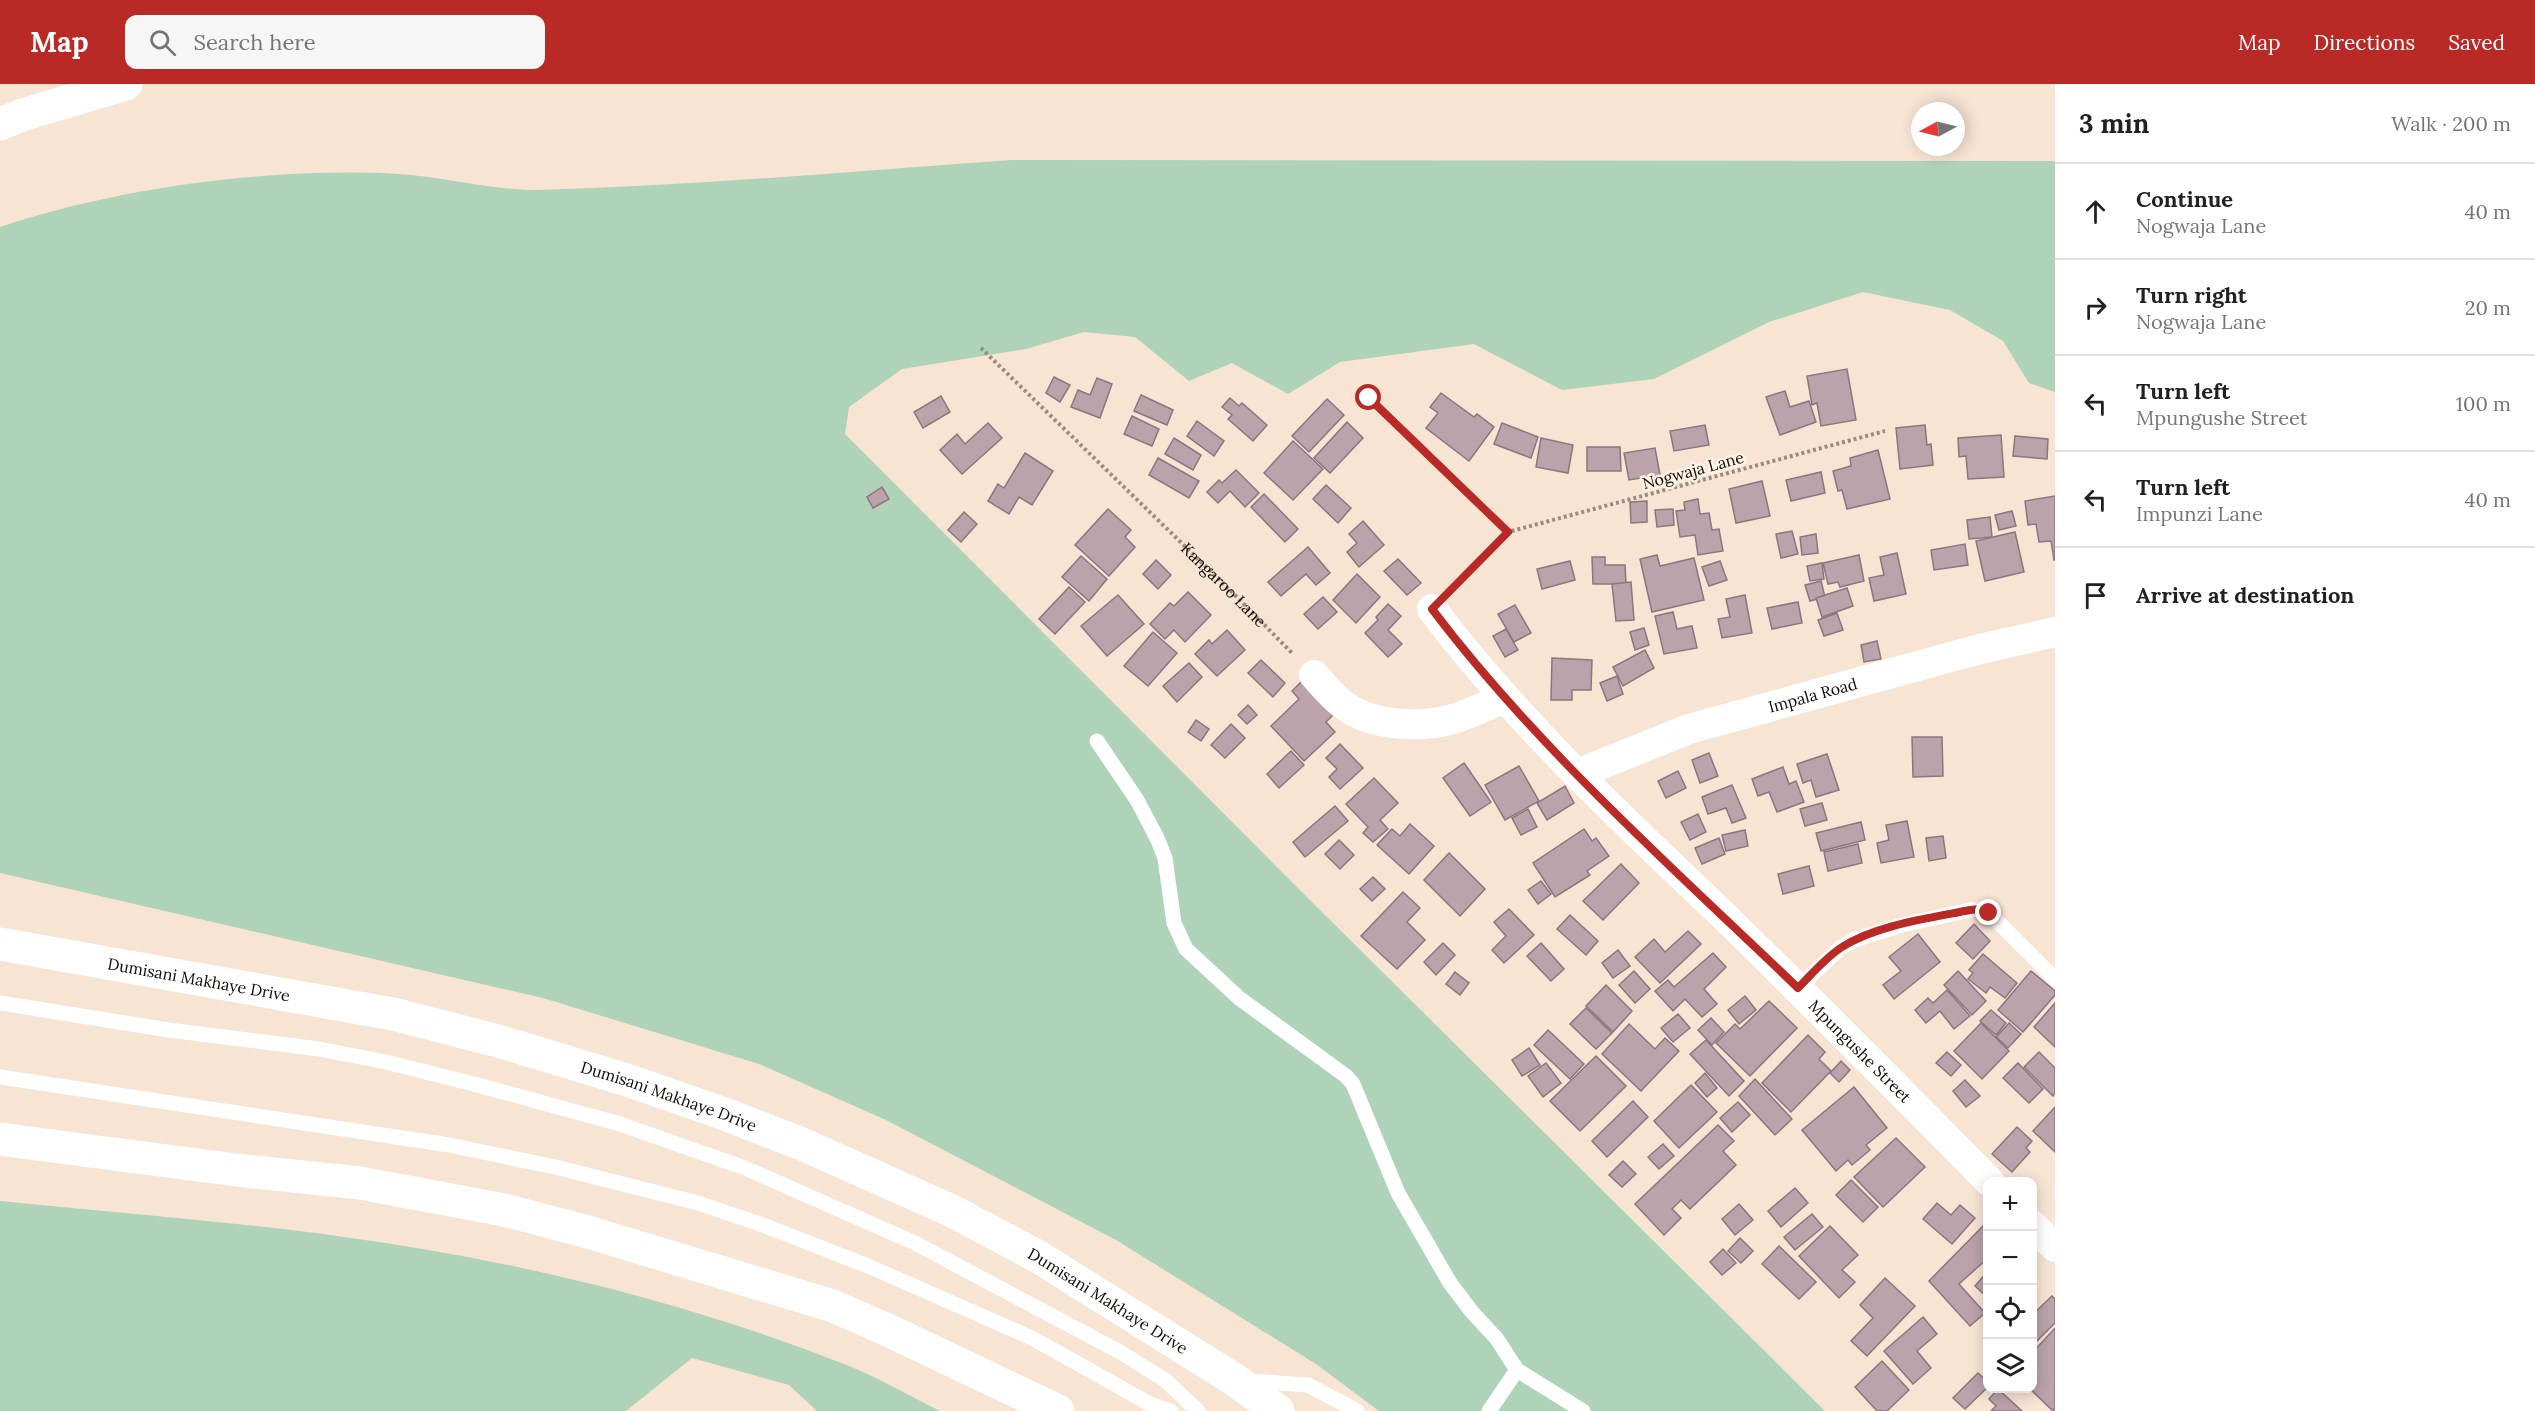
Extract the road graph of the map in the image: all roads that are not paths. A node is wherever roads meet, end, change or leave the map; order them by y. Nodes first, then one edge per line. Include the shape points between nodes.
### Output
1 (126, 84) edge
2 (0, 124) edge
3 (1432, 609) road end
4 (2055, 632) edge
5 (1314, 675) road end
6 (1505, 698) junction
7 (1097, 741) dead end
8 (1577, 774) junction
9 (0, 944) edge
10 (2055, 979) edge
11 (1798, 988) junction
12 (0, 1003) edge
13 (0, 1077) edge
14 (0, 1139) edge
15 (1985, 1177) edge
16 (2037, 1230) edge
17 (2055, 1248) edge
18 (1517, 1370) junction
19 (1235, 1380) junction
20 (1058, 1411) edge
21 (1171, 1411) edge
22 (1198, 1411) edge
23 (1278, 1411) edge
24 (1357, 1411) edge
25 (1490, 1411) edge
26 (1583, 1411) edge

1 - 2 main road
3 - 6 street, Mpungushe Street
4 - 8 street, Impala Road via 1689,729
5 - 6 street via 1346,707 1389,722 1432,723 1452,719
6 - 8 street, Mpungushe Street
7 - 18 lane via 1157,838 1165,858 1174,923 1186,949 1239,998 1353,1084 1398,1194 1427,1246 1450,1283 1497,1339
8 - 11 street, Mpungushe Street
9 - 19 main road, Dumisani Makhaye Drive via 393,1014 498,1041 712,1109 950,1210 1038,1256
10 - 11 lane via 1989,913 1976,909 1854,940 1840,948
11 - 15 street, Mpungushe Street
12 - 22 lane via 330,1051 526,1097 620,1124 745,1168 915,1243 1120,1352 1165,1380
13 - 21 lane via 449,1145 698,1203 771,1228 1032,1338 1150,1404
14 - 20 main road via 360,1183 483,1206 588,1232 833,1306
16 - 17 street
18 - 25 lane
18 - 26 lane
19 - 23 main road, Dumisani Makhaye Drive
19 - 24 lane via 1308,1385

